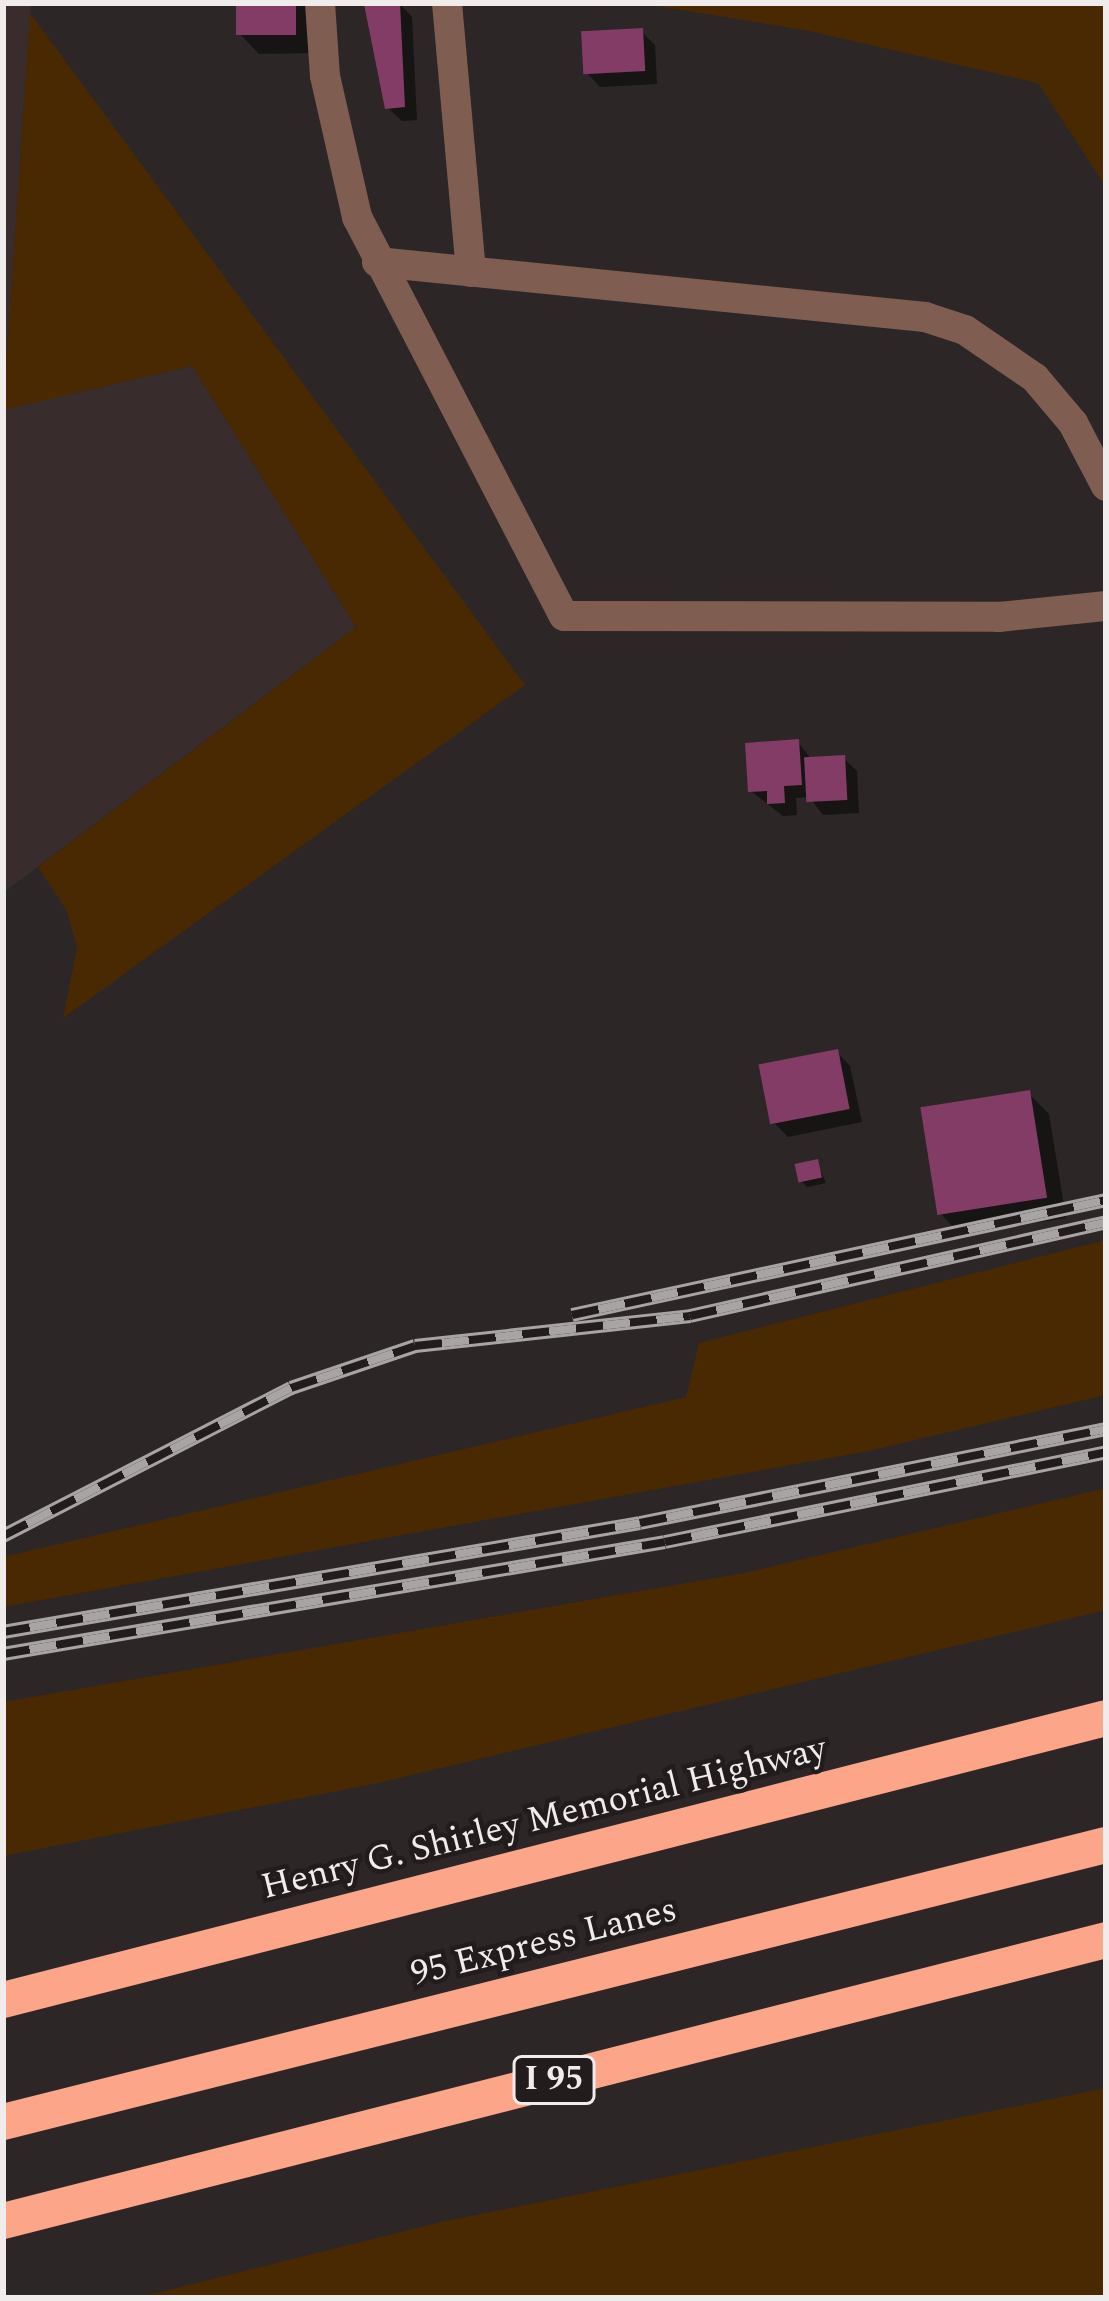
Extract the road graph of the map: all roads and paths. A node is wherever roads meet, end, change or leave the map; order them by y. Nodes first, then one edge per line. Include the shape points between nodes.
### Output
1 (320, 3) edge
2 (447, 3) edge
3 (377, 262) junction
4 (471, 272) junction
5 (1106, 486) edge
6 (1106, 606) edge
7 (1106, 1718) edge
8 (1106, 1845) edge
9 (1106, 1940) edge
10 (3, 2000) edge
11 (3, 2122) edge
12 (3, 2222) edge

1 - 3 lane via 325,76 350,199
2 - 4 lane
3 - 4 lane
3 - 6 lane via 563,616 999,617
4 - 5 lane via 925,317 965,330 1057,402
7 - 10 highway, Henry G. Shirley Memorial Highway
8 - 11 highway, 95 Express Lanes
9 - 12 highway, I 95

